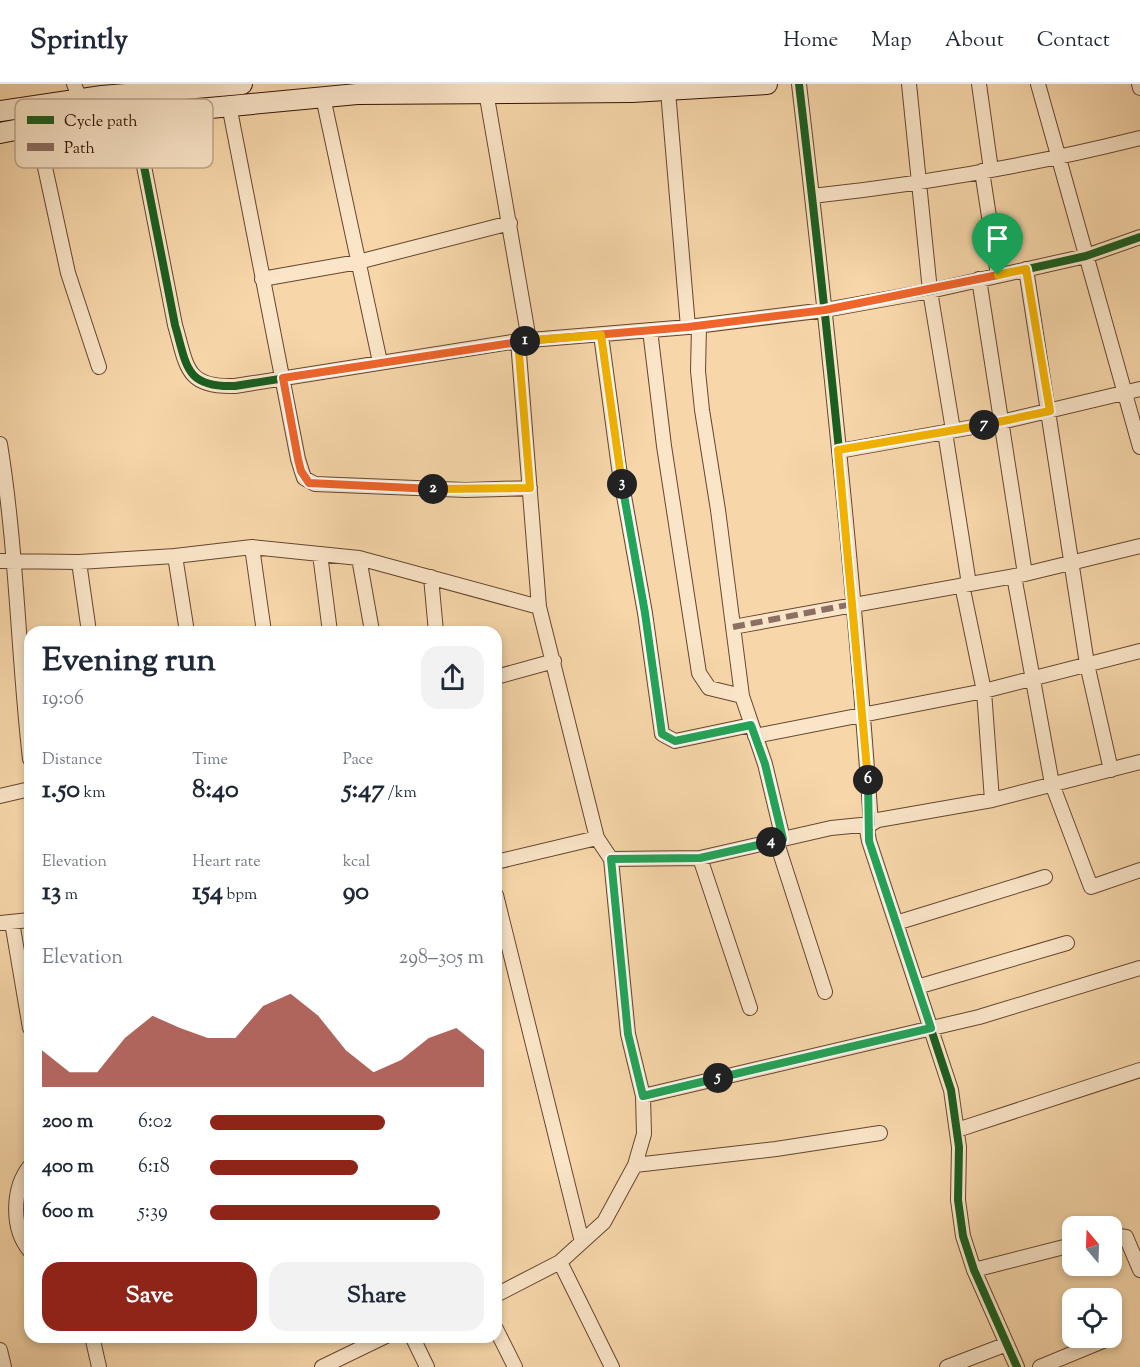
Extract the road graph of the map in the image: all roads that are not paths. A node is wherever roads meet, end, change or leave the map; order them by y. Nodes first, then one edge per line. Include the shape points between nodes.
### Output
1 (242, 84) edge
2 (767, 84) edge
3 (799, 84) edge
4 (909, 84) edge
5 (979, 84) edge
6 (1038, 84) edge
7 (161, 87) edge
8 (485, 88) edge
9 (668, 91) junction
10 (77, 92) edge
11 (323, 97) junction
12 (49, 99) edge
13 (229, 105) junction
14 (15, 107) edge
15 (213, 107) edge
16 (0, 111) edge
17 (15, 130) edge
18 (0, 133) edge
19 (1140, 138) edge
20 (1058, 159) junction
21 (45, 168) edge
22 (144, 168) edge
23 (987, 171) junction
24 (919, 184) junction
25 (812, 196) junction
26 (510, 223) junction
27 (1140, 237) edge
28 (1086, 256) junction
29 (358, 262) junction
30 (1026, 269) junction
31 (998, 275) junction
32 (262, 279) junction
33 (979, 279) junction
34 (930, 291) junction
35 (825, 310) junction
36 (694, 327) junction
37 (650, 330) junction
38 (601, 335) junction
39 (523, 341) junction
40 (380, 362) junction
41 (99, 367) dead end
42 (283, 378) junction
43 (1140, 389) edge
44 (1125, 394) junction
45 (1050, 411) junction
46 (1001, 422) junction
47 (949, 431) junction
48 (0, 444) edge
49 (1140, 447) edge
50 (838, 450) junction
51 (530, 488) junction
52 (1140, 546) edge
53 (252, 547) junction
54 (320, 554) junction
55 (175, 556) junction
56 (359, 558) junction
57 (6, 561) edge
58 (79, 562) junction
59 (1071, 564) junction
60 (1020, 575) junction
61 (431, 577) junction
62 (966, 584) junction
63 (853, 604) junction
64 (539, 607) junction
65 (87, 626) edge
66 (186, 626) edge
67 (263, 626) edge
68 (329, 626) edge
69 (371, 626) edge
70 (435, 626) edge
71 (733, 627) junction
72 (1140, 651) edge
73 (554, 661) junction
74 (1087, 664) junction
75 (502, 675) edge
76 (1033, 678) junction
77 (984, 691) junction
78 (742, 696) junction
79 (24, 706) edge
80 (863, 715) junction
81 (753, 730) junction
82 (1140, 762) edge
83 (1111, 771) junction
84 (1052, 784) junction
85 (24, 790) edge
86 (0, 796) edge
87 (992, 800) junction
88 (871, 824) junction
89 (597, 838) junction
90 (780, 840) junction
91 (700, 858) junction
92 (611, 859) junction
93 (502, 861) edge
94 (1140, 870) edge
95 (1046, 877) dead end
96 (502, 919) edge
97 (24, 920) edge
98 (6, 922) edge
99 (896, 923) junction
100 (1067, 943) dead end
101 (1140, 968) edge
102 (917, 987) junction
103 (825, 992) dead end
104 (24, 1002) edge
105 (750, 1008) dead end
106 (931, 1028) junction
107 (1140, 1070) edge
108 (643, 1096) junction
109 (957, 1130) junction
110 (880, 1132) dead end
111 (635, 1165) junction
112 (24, 1174) edge
113 (1133, 1234) edge
114 (24, 1240) edge
115 (582, 1242) junction
116 (1062, 1247) edge
117 (560, 1262) junction
118 (974, 1269) junction
119 (1140, 1270) edge
120 (502, 1292) edge
121 (502, 1341) edge
122 (94, 1343) edge
123 (374, 1343) edge
124 (415, 1343) edge
125 (1007, 1344) junction
126 (1085, 1348) edge
127 (0, 1350) edge
128 (343, 1362) edge
129 (4, 1367) edge
130 (99, 1367) edge
131 (322, 1367) edge
132 (427, 1367) edge
133 (515, 1367) edge
134 (612, 1367) edge
135 (947, 1367) edge
136 (1017, 1367) edge
137 (1040, 1367) edge

1 - 7 main road
2 - 9 main road
3 - 25 street
4 - 24 street
5 - 23 street
6 - 20 street
7 - 10 main road
8 - 9 main road
8 - 11 main road
8 - 26 street
9 - 36 street
10 - 12 main road
11 - 13 main road
11 - 29 street
13 - 15 main road
13 - 32 street
14 - 16 main road
17 - 18 main road
19 - 20 street
20 - 23 street
20 - 28 street
21 - 41 street via 68,273
22 - 42 street via 175,325 190,373 199,382 215,387
23 - 24 street
23 - 31 street
24 - 25 street
24 - 34 street
25 - 35 street
26 - 29 street
26 - 39 street
27 - 28 street
28 - 30 street
28 - 44 street
29 - 32 street
29 - 40 street
30 - 31 street
30 - 45 street
31 - 33 street
32 - 42 street
33 - 34 street
33 - 46 street
34 - 35 street
34 - 47 street
35 - 36 street
35 - 50 street
36 - 37 street
36 - 71 street
37 - 38 street
37 - 78 street via 699,673 709,688
38 - 39 street
38 - 81 street via 662,734 675,741
39 - 40 street
39 - 51 street
40 - 42 street
42 - 51 street via 298,459 309,483 466,490
43 - 44 street
44 - 45 street
44 - 49 street
45 - 46 street
45 - 59 street
46 - 47 street
46 - 60 street
47 - 50 street
47 - 62 street
48 - 57 street via 11,512
50 - 63 street
51 - 64 street
52 - 59 street
53 - 54 street
53 - 55 street
53 - 67 street
54 - 56 street
54 - 68 street
55 - 58 street
55 - 66 street
56 - 61 street
56 - 69 street
57 - 58 street
57 - 79 street
58 - 65 street
59 - 60 street
59 - 74 street
60 - 62 street
60 - 76 street
61 - 64 street
61 - 70 street
62 - 63 street
62 - 77 street
63 - 71 street
63 - 80 street
64 - 73 street
71 - 78 street
72 - 74 street
73 - 75 street
73 - 89 street
74 - 76 street
74 - 83 street
76 - 77 street
76 - 84 street
77 - 80 street
77 - 87 street
78 - 81 street
80 - 81 street
80 - 88 street
81 - 90 street via 765,764
82 - 83 street
83 - 84 street
84 - 87 street
84 - 94 street via 1091,887
85 - 86 street
87 - 88 street via 878,819
88 - 90 street
88 - 99 street via 867,830 869,841
89 - 92 street
89 - 93 street
90 - 91 street
90 - 103 street
91 - 92 street
91 - 105 street
92 - 108 street via 628,1034
95 - 99 street
96 - 115 street
97 - 98 street
98 - 104 street
99 - 102 street
100 - 102 street
101 - 106 street
102 - 106 street
106 - 108 street
106 - 109 street via 951,1090
107 - 109 street
108 - 111 street via 644,1134
109 - 118 street via 958,1200 963,1236
110 - 111 street
111 - 115 street via 604,1222
112 - 114 street via 17,1200
113 - 119 street
115 - 117 street
116 - 118 street
117 - 120 street
117 - 134 street
118 - 125 street
121 - 133 street
122 - 130 street
123 - 128 street
124 - 132 street
125 - 135 street
125 - 136 street
126 - 137 street
127 - 129 street
128 - 131 street

